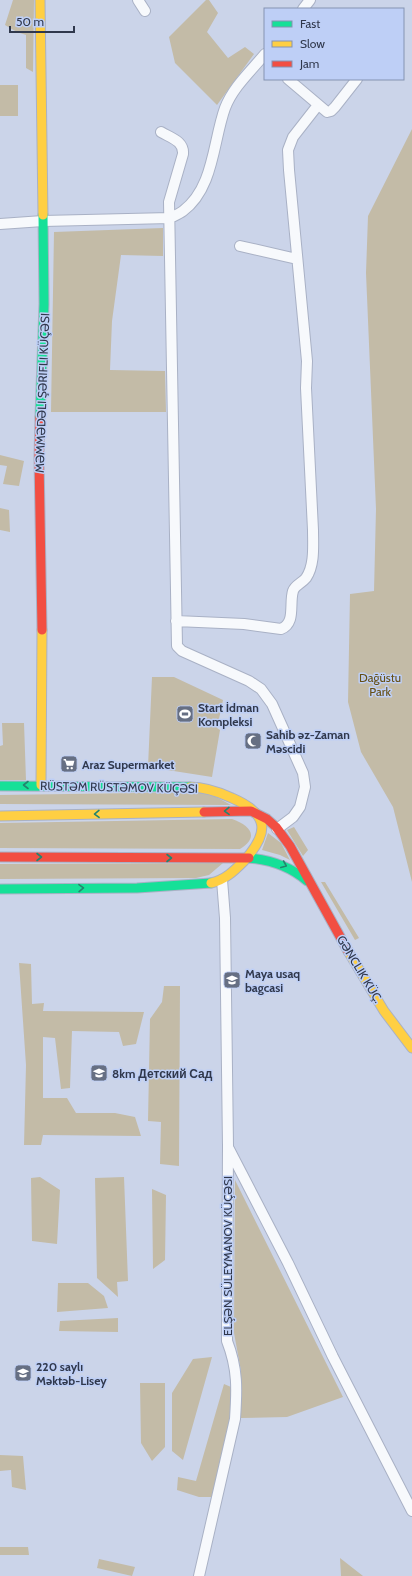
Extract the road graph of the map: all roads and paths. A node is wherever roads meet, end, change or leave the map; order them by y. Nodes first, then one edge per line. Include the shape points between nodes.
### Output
1 (40, 0) edge
2 (138, 0) edge
3 (145, 11) dead end
4 (264, 57) edge
5 (289, 80) edge
6 (356, 80) edge
7 (318, 104) junction
8 (161, 132) dead end
9 (170, 218) junction
10 (43, 221) junction
11 (0, 224) edge
12 (240, 246) dead end
13 (296, 259) junction
14 (176, 621) junction
15 (41, 785) junction
16 (0, 786) edge
17 (256, 812) junction
18 (0, 816) edge
19 (281, 833) junction
20 (0, 857) edge
21 (247, 858) junction
22 (222, 880) junction
23 (313, 888) junction
24 (0, 889) edge
25 (412, 1048) edge
26 (228, 1146) junction
27 (412, 1511) edge
28 (199, 1576) edge

1 - 10 street, MƏMMƏDƏLI ŞƏRIFLI KÜÇƏSI
2 - 3 street
4 - 9 street via 231,96 203,185 184,210
5 - 7 street
6 - 7 street via 331,111 326,112
7 - 13 street via 293,137 288,150
8 - 9 street via 181,143 184,148 169,202
9 - 10 street
9 - 14 street
10 - 11 street
10 - 15 street, MƏMMƏDƏLI ŞƏRIFLI KÜÇƏSI via 44,304 39,458 42,588
12 - 13 street
13 - 14 street via 307,361 306,388 314,530 309,574 295,588 290,622 281,629 244,624
14 - 19 street via 177,646 182,651 249,681 261,689 272,704 303,773 305,787 300,807
15 -> 16 street, RÜSTƏM RÜSTƏMOV KÜÇƏSI
15 - 17 street, RÜSTƏM RÜSTƏMOV KÜÇƏSI via 201,788 230,797
17 -> 18 street, RÜSTƏM RÜSTƏMOV KÜÇƏSI
17 - 19 street, RÜSTƏM RÜSTƏMOV KÜÇƏSI
17 - 21 street via 262,820 262,834
19 - 23 street, RÜSTƏM RÜSTƏMOV KÜÇƏSI
20 -> 21 street
21 - 22 street
21 -> 23 street via 282,864 298,873
24 -> 22 street via 164,886
22 - 26 street, ELŞƏN SÜLEYMANOV KÜÇƏSI via 225,918
23 - 25 street, GƏNCLIK KÜÇ. via 393,1025
26 - 27 street, ELŞƏN SÜLEYMANOV KÜÇƏSI
26 - 28 street, ELŞƏN SÜLEYMANOV KÜÇƏSI via 227,1342 236,1371 236,1419

